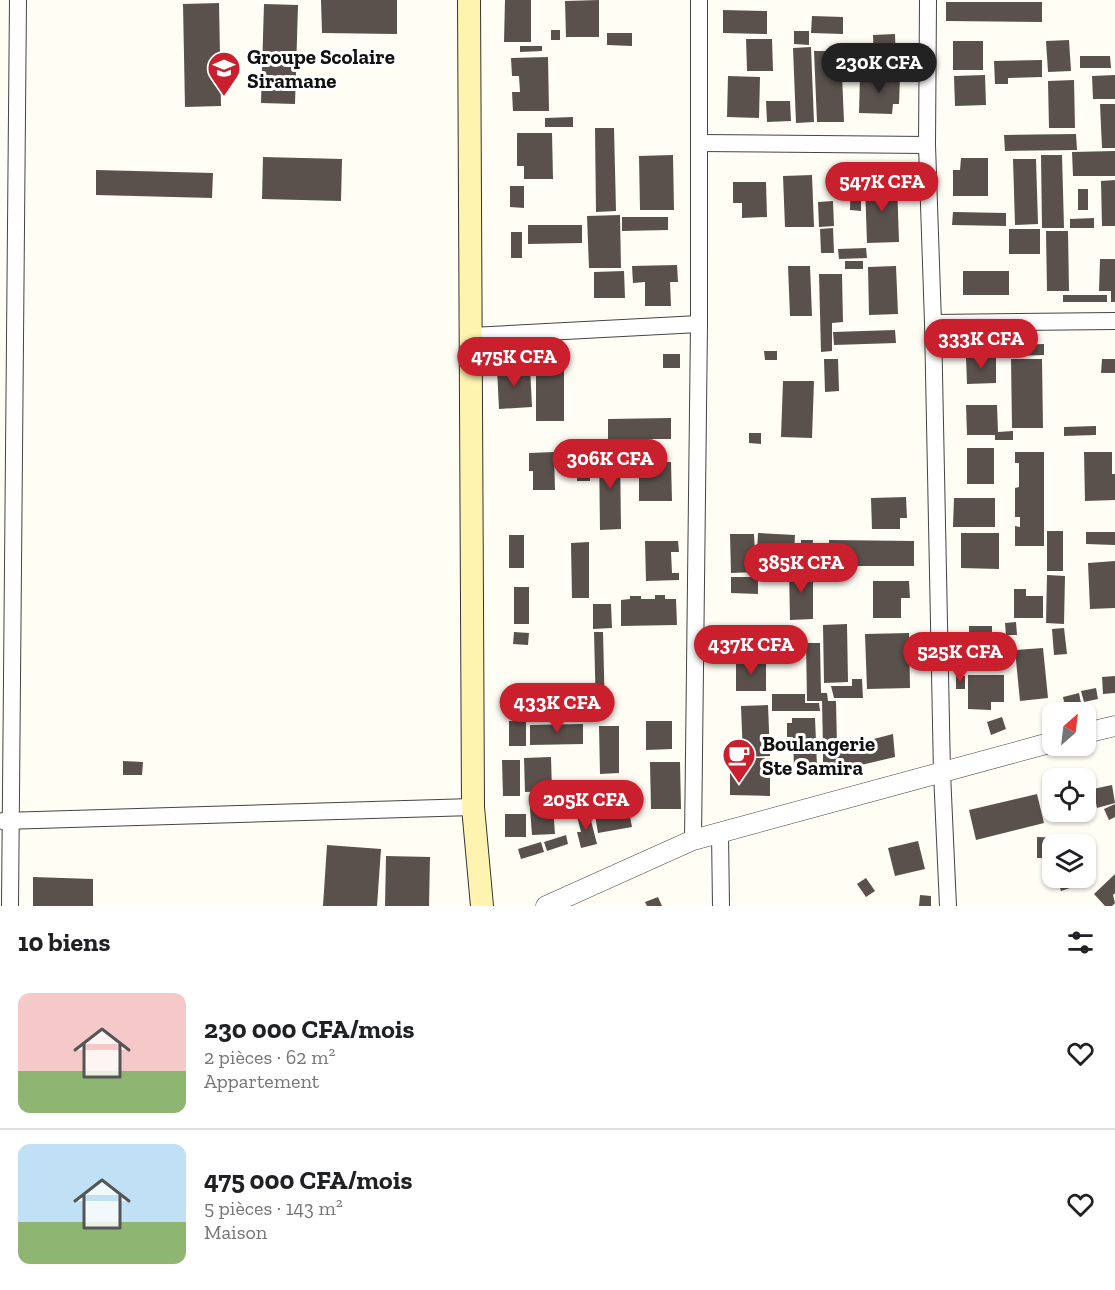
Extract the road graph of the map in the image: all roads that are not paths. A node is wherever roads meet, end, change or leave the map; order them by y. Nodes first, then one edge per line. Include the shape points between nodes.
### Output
1 (18, 0) edge
2 (469, 0) edge
3 (699, 0) edge
4 (928, 0) edge
5 (699, 142) junction
6 (927, 145) junction
7 (8, 221) edge
8 (1115, 321) edge
9 (933, 323) junction
10 (699, 324) junction
11 (471, 336) junction
12 (1115, 726) edge
13 (1096, 731) edge
14 (1042, 745) edge
15 (942, 773) junction
16 (473, 807) junction
17 (6, 821) edge
18 (720, 833) junction
19 (693, 840) junction
20 (10, 906) edge
21 (482, 906) edge
22 (546, 906) edge
23 (721, 906) edge
24 (948, 906) edge

1 - 7 street
2 - 11 main road
3 - 5 street
4 - 6 street
5 - 6 street
5 - 10 street
6 - 9 street
7 - 17 street
8 - 9 street
9 - 15 street
10 - 11 street
10 - 19 street
11 - 16 main road
12 - 13 street
14 - 15 street
15 - 18 street
15 - 24 street
16 - 17 street
16 - 21 main road
17 - 20 street
18 - 19 street
18 - 23 street
19 - 22 street

